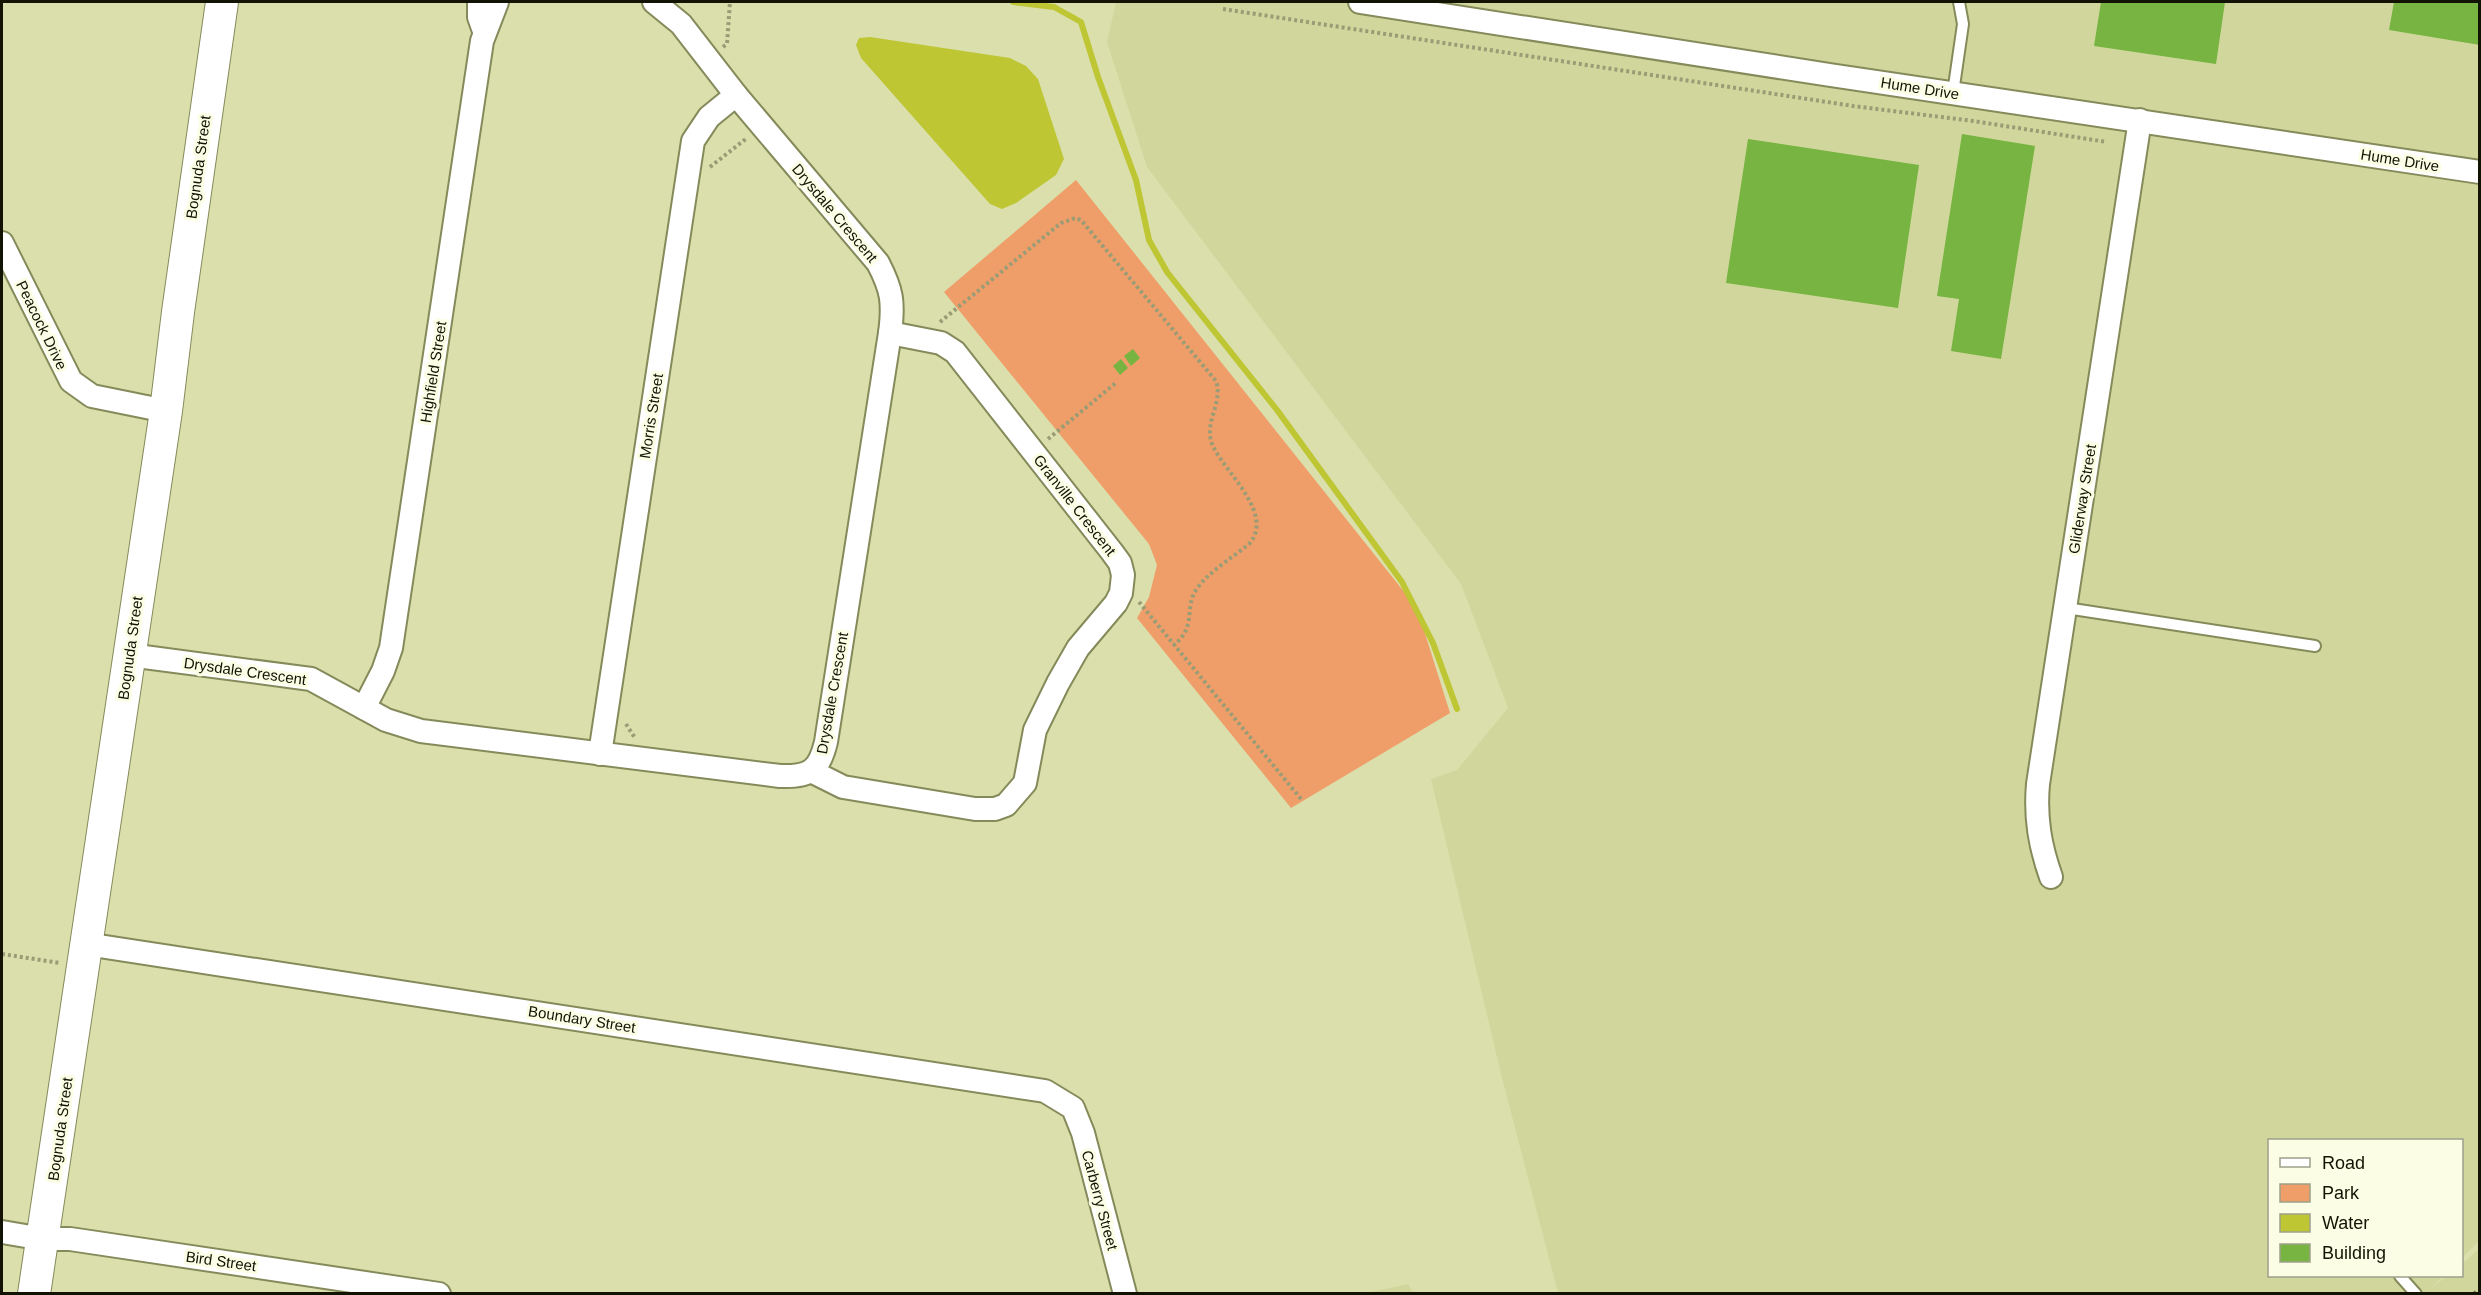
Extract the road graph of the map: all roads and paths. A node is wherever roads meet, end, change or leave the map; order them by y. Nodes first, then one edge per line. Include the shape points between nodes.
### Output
1 (222, 2) edge
2 (479, 2) edge
3 (497, 2) edge
4 (654, 2) edge
5 (730, 2) edge
6 (1360, 2) edge
7 (1959, 2) edge
8 (1223, 9) dead end
9 (484, 31) junction
10 (718, 51) dead end
11 (1953, 93) junction
12 (736, 95) junction
13 (2140, 120) junction
14 (2107, 142) dead end
15 (2480, 172) edge
16 (2, 243) edge
17 (932, 322) dead end
18 (890, 333) junction
19 (1117, 382) dead end
20 (166, 411) junction
21 (1047, 439) dead end
22 (1138, 601) dead end
23 (2066, 608) junction
24 (1174, 645) junction
25 (2315, 646) dead end
26 (129, 655) junction
27 (364, 708) junction
28 (600, 754) junction
29 (811, 771) junction
30 (1301, 799) dead end
31 (2051, 877) dead end
32 (2, 954) edge
33 (85, 955) junction
34 (1073, 1108) joint
35 (2, 1232) edge
36 (43, 1239) junction
37 (2402, 1277) edge
38 (34, 1293) edge
39 (440, 1293) edge
40 (1125, 1293) edge
41 (2416, 1293) edge

1 - 20 street, Bognuda Street
2 - 9 street, Highfield Street
3 - 9 street, Highfield Street
4 - 12 street, Drysdale Crescent via 681,24
5 - 10 path via 727,44
6 - 11 street, Hume Drive
7 - 11 lane via 1963,24
8 - 14 path
9 - 27 street, Highfield Street via 391,648
11 - 13 street, Hume Drive
12 - 18 street, Drysdale Crescent via 878,263 892,292
12 - 28 street, Morris Street via 709,117 693,141
13 - 15 street, Hume Drive
13 - 23 street, Gliderway Street
16 - 20 street, Peacock Drive via 71,381 92,396
17 - 24 path via 946,318 1061,223 1075,218 1081,220 1216,381 1219,390 1209,437 1219,458 1253,505 1257,527 1249,544 1194,593 1185,636
18 - 29 street, Drysdale Crescent via 826,742 822,759
18 - 29 street, Granville Crescent via 941,343 955,352 1120,563 1123,584 1116,603 1067,664 1035,730 1025,783 1006,805 975,809 843,787
19 - 21 path
20 - 26 street, Bognuda Street
22 - 24 path
23 - 25 lane
23 - 31 street, Gliderway Street via 2036,806 2039,836
24 - 30 path
26 - 27 street, Drysdale Crescent via 311,679
26 - 33 street, Bognuda Street
27 - 28 street, Drysdale Crescent via 421,731
28 - 29 street, Drysdale Crescent via 780,776 796,777
32 - 33 path
33 - 34 street, Boundary Street via 1006,1084 1046,1091
33 - 36 street, Bognuda Street
34 - 40 street, Carberry Street
35 - 36 street, Bird Street
36 - 38 street, Bognuda Street
36 - 39 street, Bird Street via 70,1239
37 - 41 lane

